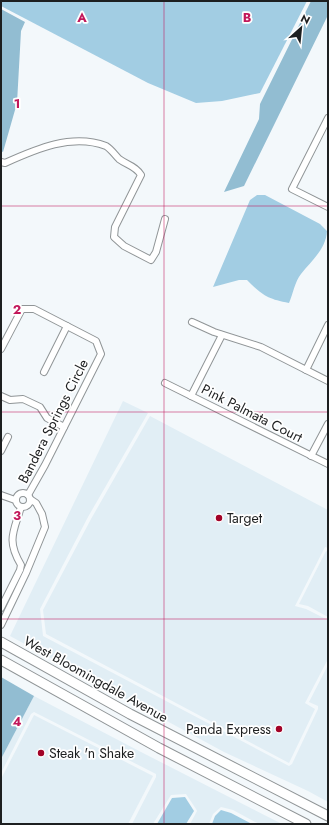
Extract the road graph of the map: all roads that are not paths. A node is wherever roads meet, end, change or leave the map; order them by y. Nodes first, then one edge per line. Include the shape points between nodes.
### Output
1 (328, 118) edge
2 (3, 162) edge
3 (328, 208) edge
4 (165, 219) dead end
5 (192, 322) dead end
6 (328, 325) edge
7 (66, 326) junction
8 (222, 335) junction
9 (1, 350) edge
10 (306, 370) junction
11 (44, 372) dead end
12 (165, 382) dead end
13 (328, 382) edge
14 (1, 396) edge
15 (191, 396) junction
16 (328, 424) edge
17 (64, 427) junction
18 (8, 437) dead end
19 (1, 451) edge
20 (312, 456) junction
21 (328, 464) edge
22 (1, 495) edge
23 (29, 497) junction
24 (15, 500) junction
25 (21, 507) junction
26 (1, 608) edge
27 (1, 625) edge
28 (1, 642) edge
29 (1, 660) edge
30 (168, 734) junction
31 (159, 748) junction
32 (328, 816) edge
33 (306, 824) edge

1 - 3 street via 292,189
2 - 4 street via 39,148 80,140 107,147 119,159 138,169 141,175 115,227 114,237 124,246 151,260 156,252
5 - 8 street
6 - 10 street
7 - 9 street, Bandera Springs Circle via 34,310 22,309
7 - 11 street
7 - 17 street, Bandera Springs Circle via 96,341 101,354
8 - 10 street via 261,347
8 - 15 street
10 - 13 street
12 - 15 street, Pink Palmata Court
14 - 17 street via 10,400 23,400 40,408 47,418
15 - 20 street, Pink Palmata Court
16 - 20 street
17 - 23 street, Bandera Springs Circle
18 - 19 street
20 - 21 street, Pink Palmata Court
22 - 24 street, Bandera Springs Circle
23 - 24 street via 24,493 19,494
23 - 25 street via 27,506
23 - 27 street, Bandera Springs Circle via 42,514 45,527
24 - 25 street
25 - 26 street via 13,528 12,540 21,565
28 - 30 main road, West Bloomingdale Avenue
29 - 31 main road, West Bloomingdale Avenue
30 - 31 main road
30 - 32 main road, West Bloomingdale Avenue
31 - 33 main road, West Bloomingdale Avenue

